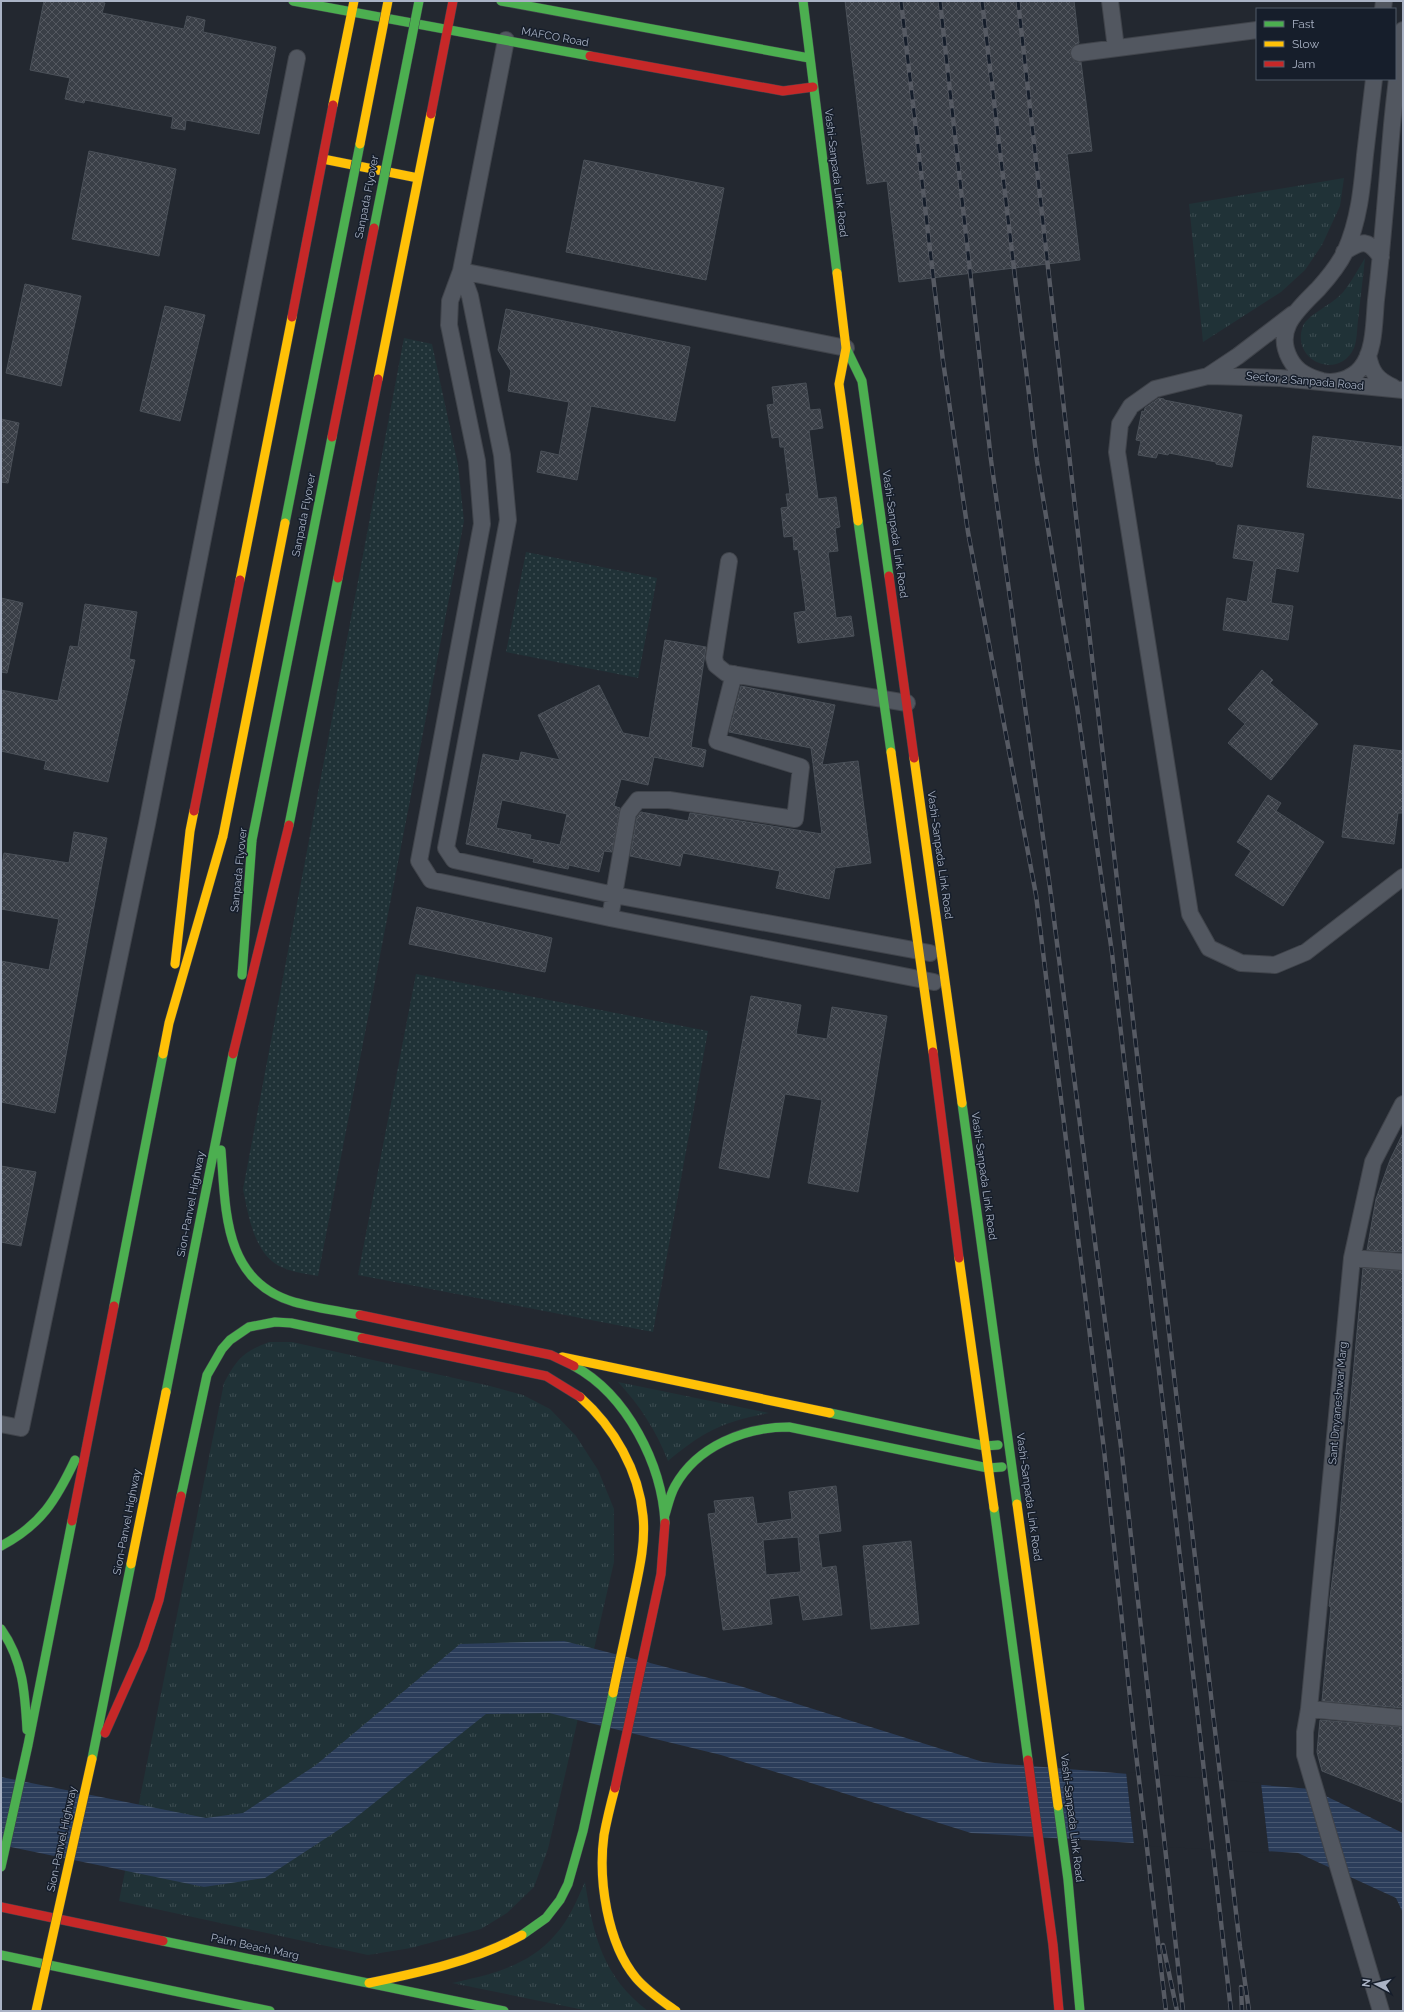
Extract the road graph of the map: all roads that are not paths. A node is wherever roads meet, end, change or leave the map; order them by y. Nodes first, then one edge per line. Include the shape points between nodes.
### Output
1 (354, 1) edge
2 (388, 1) edge
3 (419, 1) edge
4 (453, 1) edge
5 (803, 1) edge
6 (1110, 1) edge
7 (303, 2) edge
8 (509, 2) edge
9 (352, 12) junction
10 (447, 29) junction
11 (1256, 30) edge
12 (1403, 34) edge
13 (506, 40) junction
14 (1116, 48) junction
15 (1079, 53) dead end
16 (297, 58) dead end
17 (810, 58) junction
18 (1374, 80) edge
19 (813, 87) junction
20 (323, 159) junction
21 (418, 178) junction
22 (1344, 252) junction
23 (1381, 257) junction
24 (462, 271) junction
25 (1293, 314) junction
26 (846, 348) junction
27 (1368, 355) junction
28 (1208, 376) junction
29 (1329, 383) junction
30 (1401, 390) edge
31 (729, 561) dead end
32 (734, 674) junction
33 (882, 700) junction
34 (907, 703) junction
35 (1403, 877) edge
36 (614, 895) junction
37 (610, 918) junction
38 (920, 952) junction
39 (941, 955) junction
40 (923, 980) junction
41 (945, 984) junction
42 (169, 1023) junction
43 (237, 1036) junction
44 (1403, 1104) edge
45 (219, 1129) junction
46 (1352, 1258) junction
47 (1403, 1262) edge
48 (548, 1366) junction
49 (1, 1424) edge
50 (89, 1430) junction
51 (1009, 1444) junction
52 (985, 1446) junction
53 (1013, 1467) junction
54 (988, 1468) junction
55 (664, 1515) junction
56 (1023, 1542) junction
57 (1, 1546) edge
58 (999, 1546) junction
59 (650, 1572) junction
60 (1, 1629) edge
61 (1309, 1710) junction
62 (1403, 1718) edge
63 (28, 1745) junction
64 (92, 1759) junction
65 (1, 1867) edge
66 (1, 1906) edge
67 (1, 1955) edge
68 (369, 1983) junction
69 (36, 2011) edge
70 (270, 2011) edge
71 (504, 2011) edge
72 (676, 2011) edge
73 (1059, 2011) edge
74 (1080, 2011) edge
75 (1381, 2011) edge

1 - 9 main road
2 - 42 main road, Sanpada Flyover, bridge via 223,836
3 - 43 main road, Sanpada Flyover, bridge via 252,840
4 - 10 main road
5 - 17 main road, Vashi-Sanpada Link Road
6 - 14 street
7 - 9 main road, MAFCO Road
8 - 17 main road
9 - 10 main road, MAFCO Road
9 - 20 main road
10 - 13 main road, MAFCO Road
10 - 21 main road
11 - 14 street
12 - 23 street via 1392,122
13 - 19 main road, MAFCO Road via 784,91
13 - 24 street
14 - 15 street
16 - 49 street via 147,824 21,1428
17 - 19 main road, Vashi-Sanpada Link Road
18 - 22 street via 1359,209
19 - 26 main road, Vashi-Sanpada Link Road
20 - 21 main road
20 - 42 main road via 190,831
21 - 43 main road via 285,846
22 - 23 street via 1356,244 1364,243 1373,246
22 - 25 street via 1321,286
23 - 27 street
24 - 26 street
24 - 36 street via 470,296 502,455 508,520 446,848 454,860
24 - 37 street via 450,301 448,325 477,461 482,524 419,861 431,880
25 - 28 street
25 - 29 street via 1287,327 1285,341 1290,359 1301,373
26 - 33 main road, Vashi-Sanpada Link Road via 839,384
26 - 34 main road, Vashi-Sanpada Link Road via 862,381
27 - 29 street via 1361,368 1352,375
27 - 30 street via 1370,368 1376,377
28 - 29 street, Sector 2 Sanpada Road via 1244,376
28 - 35 street via 1155,389 1132,406 1120,424 1117,452 1190,914 1209,948 1241,963 1275,965 1306,952
29 - 30 street, Sector 2 Sanpada Road
31 - 32 street via 714,658 719,668 726,673
32 - 33 street
32 - 36 street via 717,741 800,767 795,819 669,800 638,800 628,813
33 - 34 street
33 - 38 main road, Vashi-Sanpada Link Road
34 - 39 main road, Vashi-Sanpada Link Road
36 - 37 street
36 - 38 street
37 - 40 street
38 - 39 street
38 - 40 main road, Vashi-Sanpada Link Road
39 - 41 main road, Vashi-Sanpada Link Road
40 - 41 street
40 - 52 main road, Vashi-Sanpada Link Road
41 - 51 main road, Vashi-Sanpada Link Road
42 - 50 main road
43 - 45 main road, Sion-Panvel Highway
44 - 46 street, Sant Dnyaneshwar Marg via 1373,1162
45 - 48 main road via 234,1245 251,1276 262,1286 295,1302
45 - 64 main road, Sion-Panvel Highway
46 - 47 street
46 - 61 street, Sant Dnyaneshwar Marg
48 - 52 main road
48 - 55 main road via 573,1366 593,1379 624,1414 639,1436 654,1468 661,1491
48 - 59 main road via 595,1412 627,1461 640,1496 643,1546
48 - 64 main road via 283,1322 248,1326 225,1344 206,1375 159,1600 144,1648
50 - 57 main road via 57,1499 38,1523
50 - 63 main road
51 - 52 main road
51 - 53 main road, Vashi-Sanpada Link Road
52 - 54 main road, Vashi-Sanpada Link Road
53 - 54 main road
53 - 56 main road, Vashi-Sanpada Link Road
54 - 55 main road via 789,1427 765,1428 742,1434 718,1445 692,1464 677,1481
54 - 58 main road, Vashi-Sanpada Link Road
55 - 59 main road via 664,1548
56 - 58 main road
56 - 74 main road, Vashi-Sanpada Link Road via 1068,1880
58 - 73 main road, Vashi-Sanpada Link Road via 1053,1945
59 - 68 main road via 626,1632 574,1866 560,1901 545,1919 515,1941 446,1966
59 - 72 main road via 647,1636 604,1836 602,1872 605,1906 614,1934 633,1973
60 - 63 main road via 16,1652 25,1682
61 - 62 street
61 - 75 street, Sant Dnyaneshwar Marg via 1305,1732 1305,1755
63 - 65 main road
64 - 69 main road, Sion-Panvel Highway, bridge
66 - 68 main road, Palm Beach Marg
67 - 70 main road
68 - 71 main road, Palm Beach Marg

